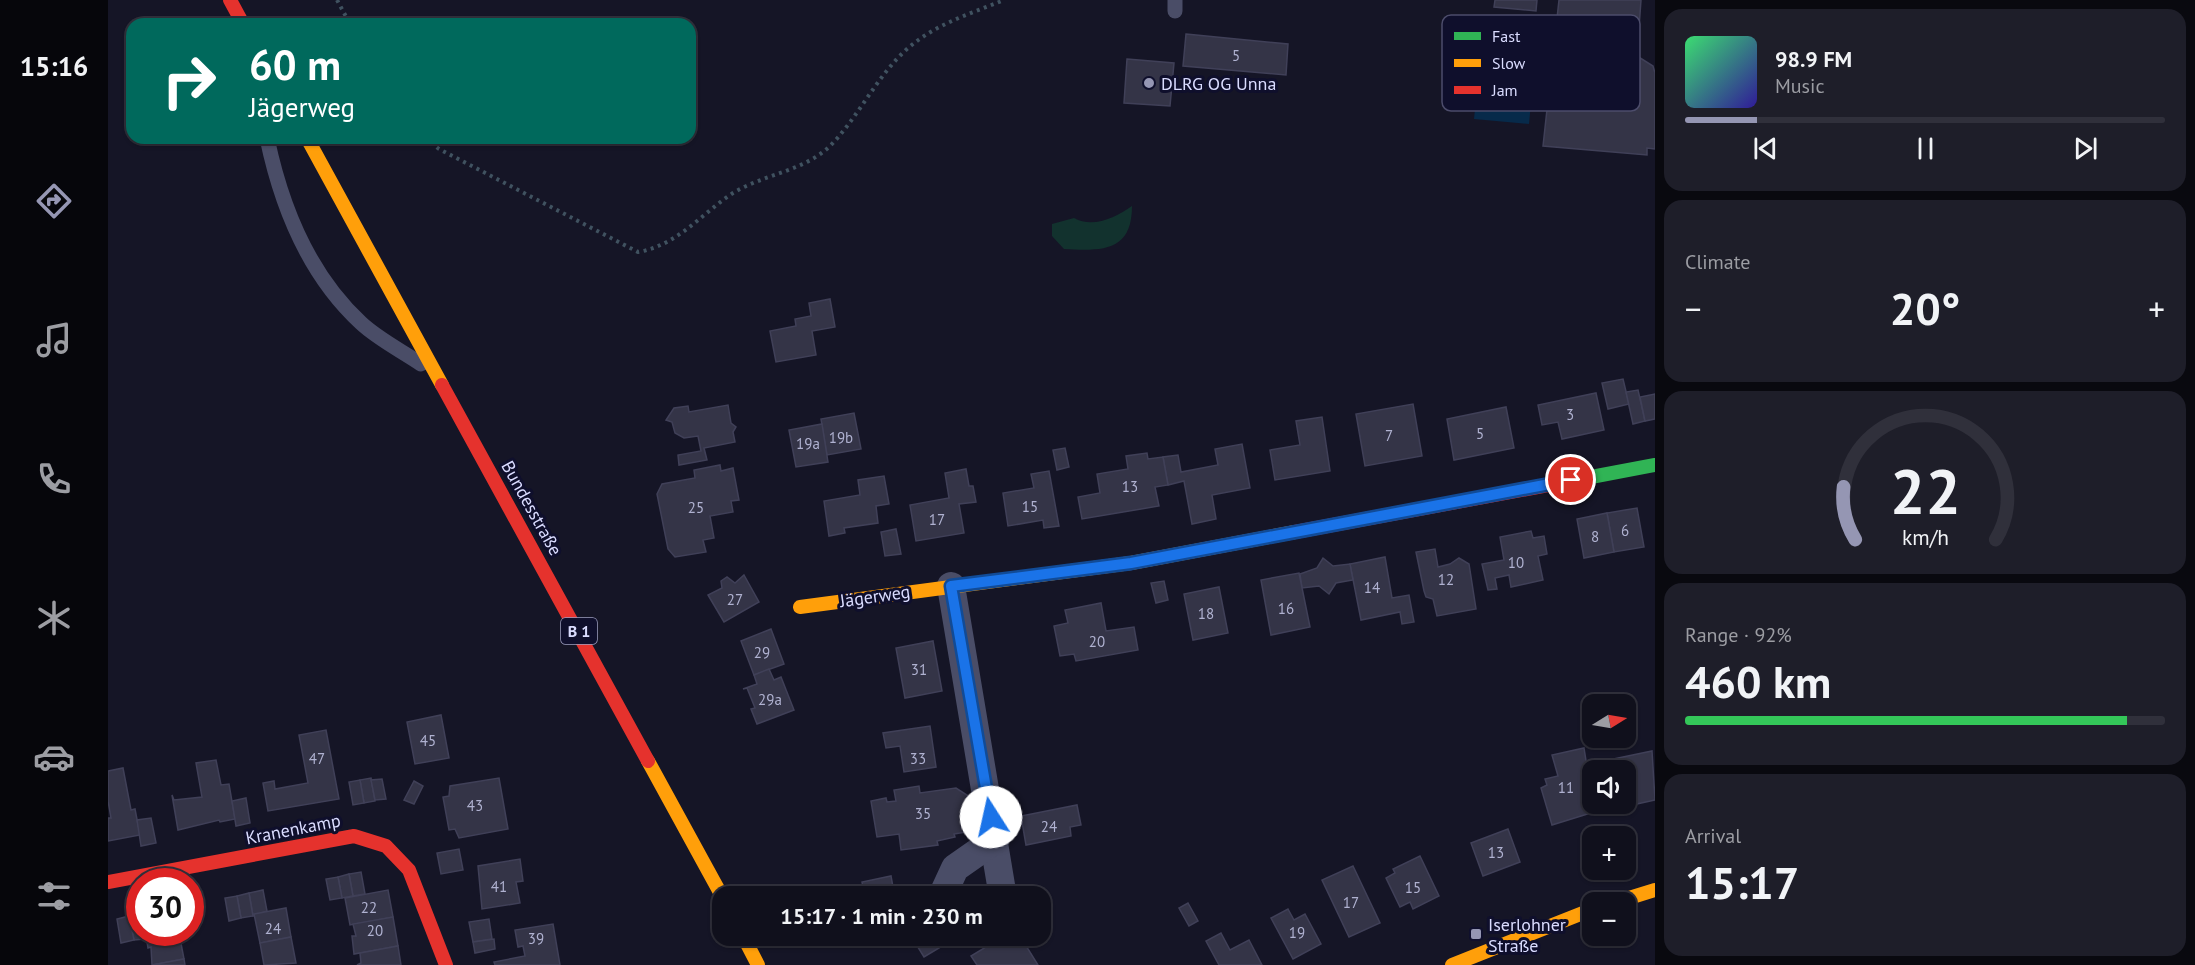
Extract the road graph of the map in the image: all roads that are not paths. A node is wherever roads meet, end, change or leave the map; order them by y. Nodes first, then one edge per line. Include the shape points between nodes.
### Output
1 (230, 0) edge
2 (240, 18) edge
3 (269, 144) edge
4 (310, 144) edge
5 (439, 376) junction
6 (1655, 465) edge
7 (951, 586) junction
8 (800, 607) dead end
9 (994, 840) junction
10 (108, 882) edge
11 (716, 886) edge
12 (947, 886) edge
13 (1001, 886) edge
14 (1655, 891) edge
15 (1636, 896) edge
16 (1582, 913) edge
17 (748, 946) edge
18 (446, 965) edge
19 (758, 965) edge
20 (1452, 965) edge

1 - 2 street
3 - 5 lane via 294,230 329,286 361,323
4 - 5 street, Bundesstraße / B 1
5 - 11 street, Bundesstraße / B 1
6 - 7 street, Jägerweg via 1131,563
7 - 8 street, Jägerweg
7 - 9 street
9 - 12 street via 955,868
9 - 13 street
10 - 18 street, Kranenkamp via 354,836 386,846 409,870
14 - 15 street
16 - 20 street
17 - 19 street

